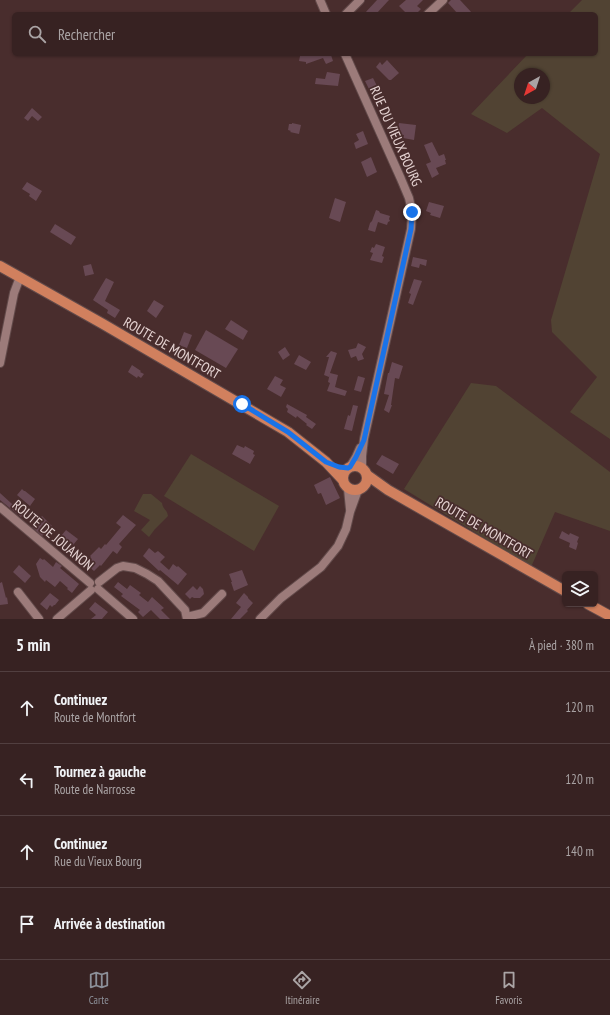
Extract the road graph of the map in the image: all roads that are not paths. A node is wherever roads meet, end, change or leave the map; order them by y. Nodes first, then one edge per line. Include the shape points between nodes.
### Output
1 (320, 0) edge
2 (360, 0) edge
3 (443, 0) edge
4 (325, 12) edge
5 (348, 12) edge
6 (430, 12) edge
7 (346, 56) edge
8 (0, 266) edge
9 (20, 277) junction
10 (0, 364) edge
11 (364, 440) junction
12 (326, 462) junction
13 (349, 467) junction
14 (365, 472) junction
15 (342, 479) junction
16 (357, 489) junction
17 (388, 490) junction
18 (0, 507) edge
19 (94, 586) junction
20 (562, 589) edge
21 (18, 592) dead end
22 (222, 594) dead end
23 (594, 607) edge
24 (610, 616) edge
25 (187, 618) edge
26 (39, 619) edge
27 (57, 619) edge
28 (133, 619) edge
29 (260, 619) edge

1 - 4 street
2 - 5 street
3 - 6 street
7 - 11 street, RUE DU VIEUX BOURG via 401,179 412,212 411,229
8 - 9 main road, ROUTE DE MONTFORT
9 - 10 street via 14,293
9 - 12 main road, ROUTE DE MONTFORT via 288,432
11 - 13 street
11 - 14 street via 362,456
12 - 13 main road, ROUTE DE MONTFORT via 339,467
12 - 15 main road, ROUTE DE MONTFORT
13 - 14 main road via 356,466
13 - 15 main road
14 - 16 main road via 367,481
14 - 17 main road, ROUTE DE MONTFORT
15 - 16 main road via 344,484
16 - 17 main road, ROUTE DE MONTFORT via 372,487
16 - 29 street via 346,529 330,557 321,568 281,598
17 - 20 main road, ROUTE DE MONTFORT
18 - 19 street, ROUTE DE JOUANON
19 - 25 street via 116,568 135,568 158,581 185,610
19 - 27 street
19 - 28 street, ROUTE DE JOUANON
21 - 26 street
22 - 25 street via 203,613
23 - 24 main road

